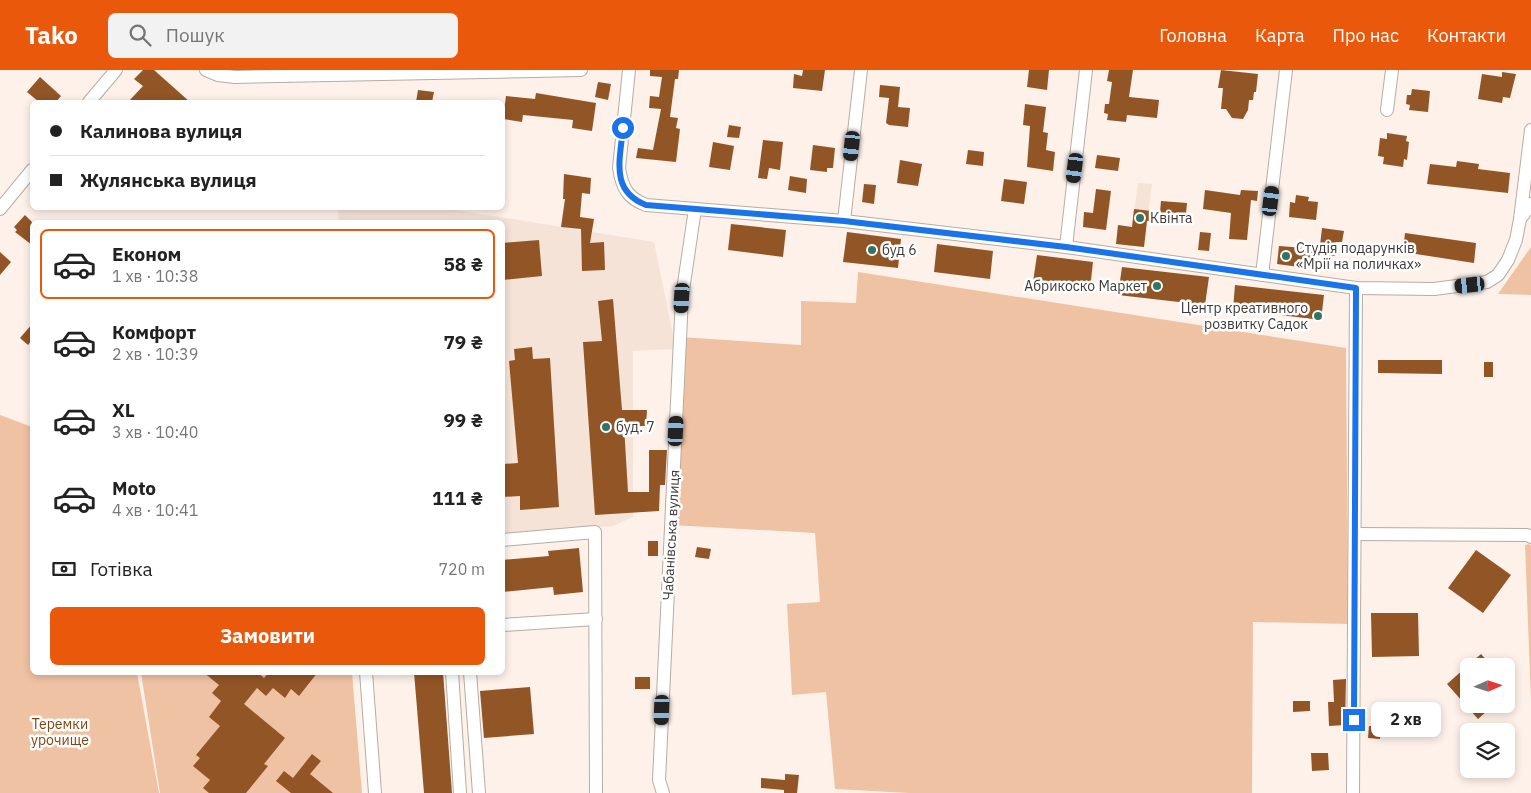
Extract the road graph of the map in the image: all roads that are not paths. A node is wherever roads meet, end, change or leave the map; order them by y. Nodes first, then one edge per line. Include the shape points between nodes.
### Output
1 (116, 70) edge
2 (206, 70) edge
3 (581, 70) edge
4 (630, 70) edge
5 (861, 70) edge
6 (1086, 70) edge
7 (1286, 70) edge
8 (1392, 70) edge
9 (91, 100) edge
10 (1387, 110) dead end
11 (1531, 130) edge
12 (30, 172) edge
13 (1531, 204) edge
14 (0, 209) edge
15 (695, 209) junction
16 (1520, 218) junction
17 (844, 221) junction
18 (1066, 247) junction
19 (1262, 275) junction
20 (1356, 288) junction
21 (1355, 534) junction
22 (1531, 538) edge
23 (505, 540) edge
24 (596, 619) junction
25 (505, 626) edge
26 (366, 675) edge
27 (452, 675) edge
28 (470, 675) edge
29 (375, 793) edge
30 (460, 793) edge
31 (479, 793) edge
32 (596, 793) edge
33 (663, 793) edge
34 (1353, 793) edge

1 - 9 street
2 - 3 street via 235,77
4 - 15 street via 619,168 621,180 632,200 646,205
5 - 17 street
6 - 18 street
7 - 19 street
8 - 10 street
11 - 16 street
12 - 14 street
13 - 16 street
15 - 17 street
15 - 33 street, Чабанівська вулиця via 682,298 659,780
16 - 20 street via 1508,260 1498,276 1486,282 1434,289
17 - 18 street
18 - 19 street
19 - 20 street
20 - 21 street
21 - 22 street via 1527,535
21 - 34 street
23 - 24 street via 595,532
24 - 25 street
24 - 32 street
26 - 29 street
27 - 30 street
28 - 31 street

